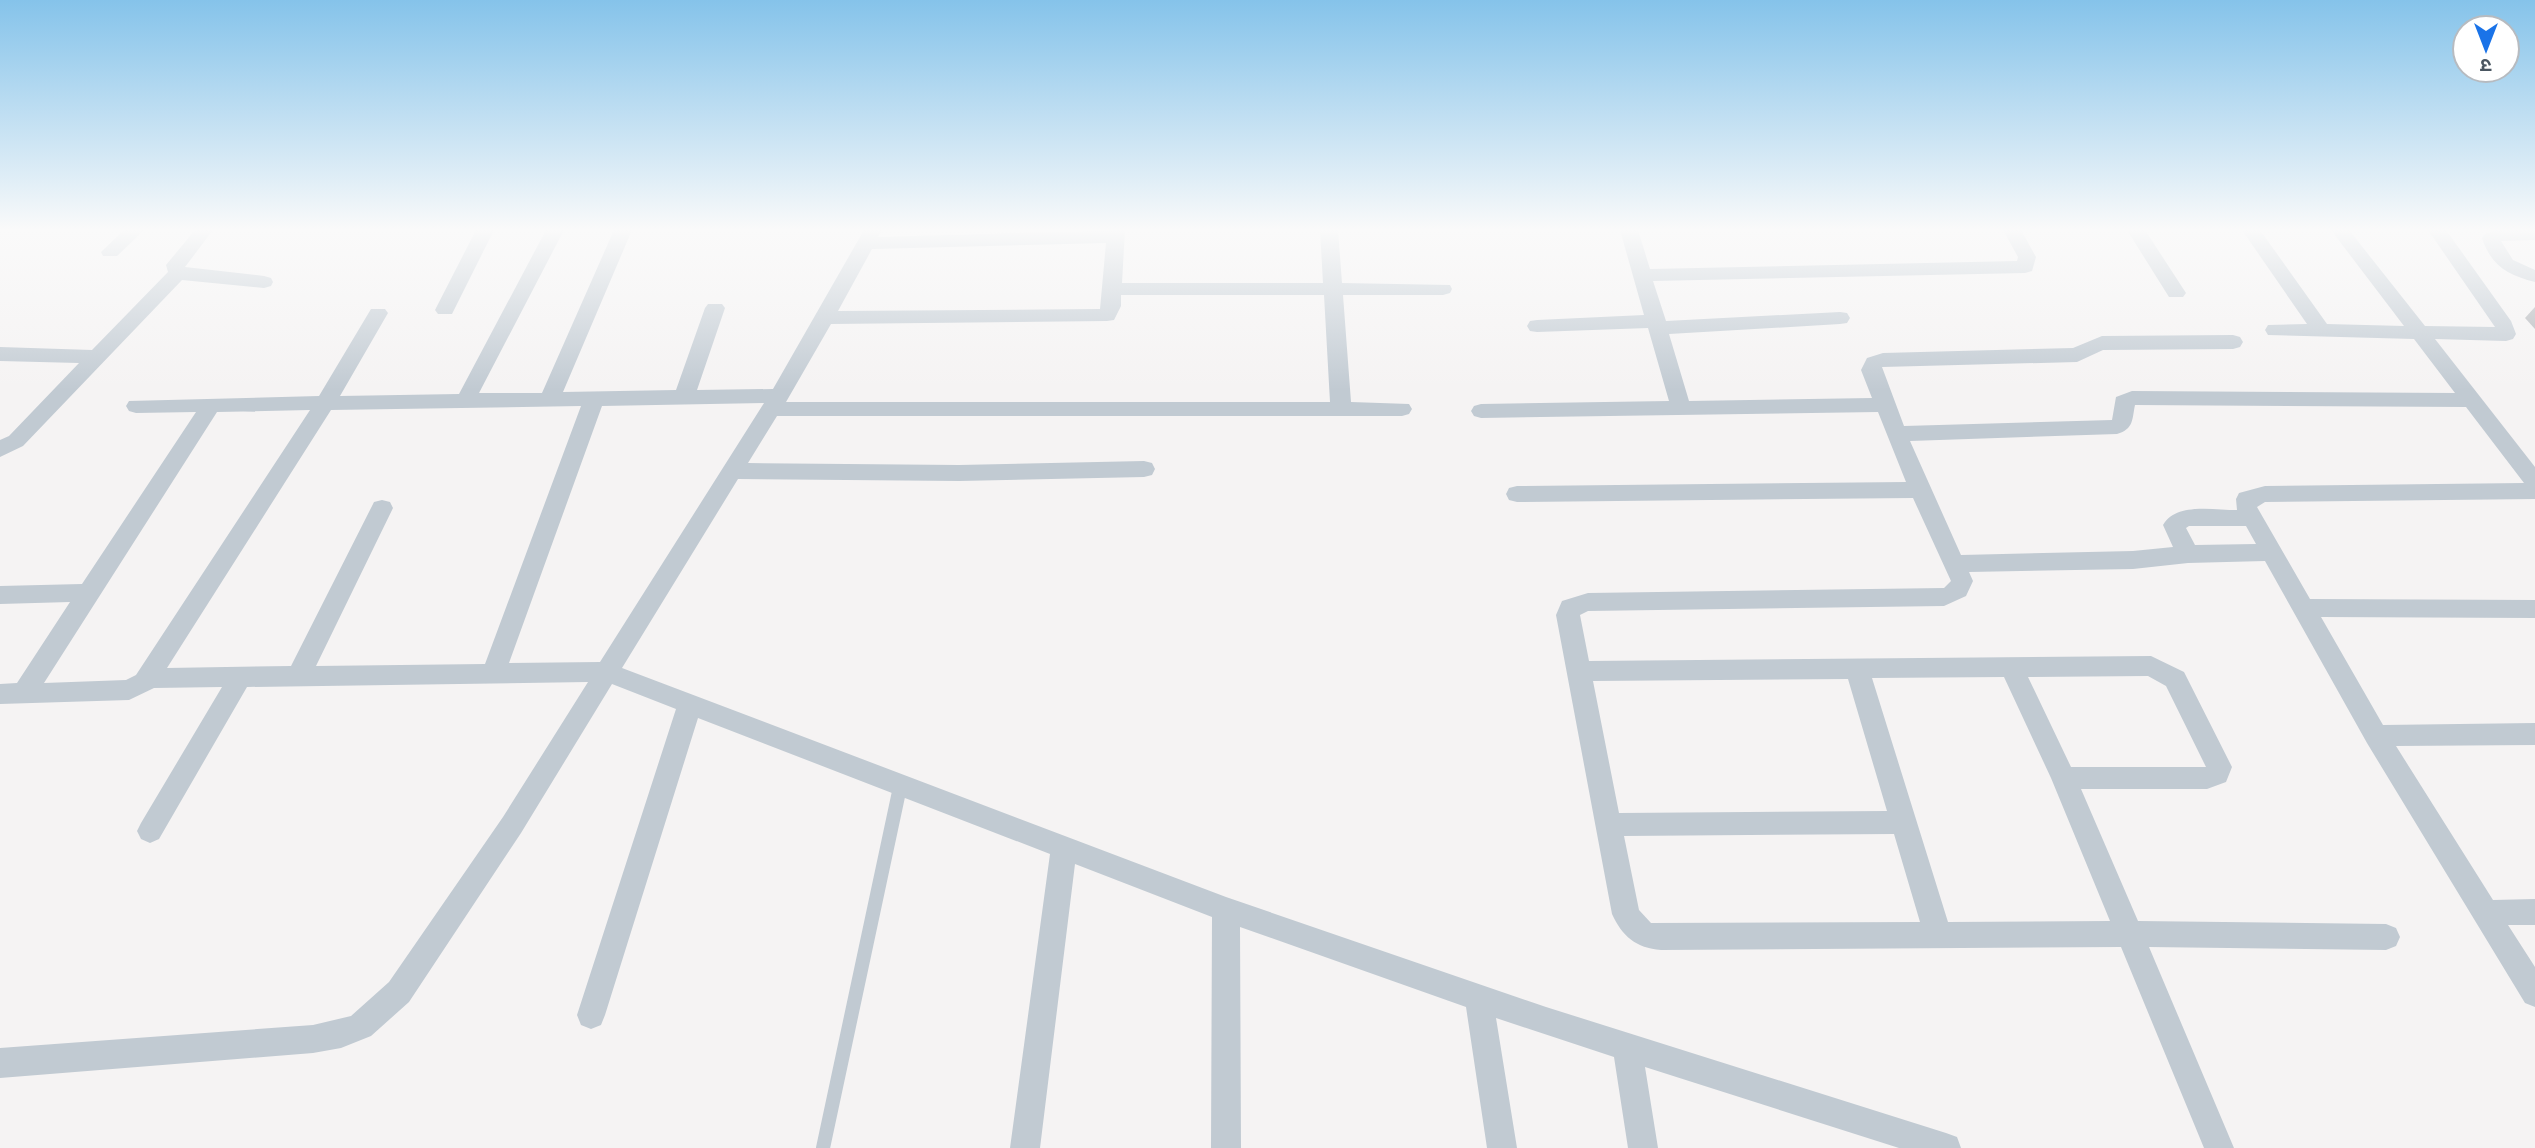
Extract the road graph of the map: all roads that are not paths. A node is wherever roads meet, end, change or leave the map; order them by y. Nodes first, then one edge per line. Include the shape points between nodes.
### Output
1 (168, 284) edge
2 (458, 284) edge
3 (527, 284) edge
4 (600, 284) edge
5 (844, 284) edge
6 (1112, 284) edge
7 (1333, 284) edge
8 (1646, 284) edge
9 (2170, 284) edge
10 (2289, 284) edge
11 (2382, 284) edge
12 (2474, 284) edge
13 (1333, 288) junction
14 (1112, 289) junction
15 (1443, 289) dead end
16 (2176, 293) dead end
17 (715, 308) dead end
18 (445, 310) dead end
19 (379, 313) dead end
20 (825, 318) junction
21 (1840, 318) dead end
22 (1658, 324) junction
23 (1537, 326) dead end
24 (2274, 330) dead end
25 (2321, 330) junction
26 (2420, 331) junction
27 (2233, 342) dead end
28 (0, 354) edge
29 (96, 358) junction
30 (684, 398) junction
31 (594, 399) junction
32 (549, 400) junction
33 (2474, 400) junction
34 (465, 401) junction
35 (325, 403) junction
36 (774, 403) junction
37 (211, 405) junction
38 (1885, 405) junction
39 (136, 406) dead end
40 (1681, 408) junction
41 (1341, 409) junction
42 (1402, 409) dead end
43 (1481, 411) dead end
44 (1897, 434) junction
45 (0, 449) edge
46 (1144, 469) dead end
47 (730, 471) junction
48 (2535, 482) edge
49 (1920, 490) junction
50 (2535, 491) edge
51 (1517, 494) dead end
52 (382, 508) dead end
53 (2252, 518) junction
54 (2270, 552) junction
55 (2188, 554) junction
56 (1954, 564) junction
57 (89, 593) junction
58 (0, 595) edge
59 (2301, 608) junction
60 (2535, 608) edge
61 (1857, 670) junction
62 (2013, 670) junction
63 (1581, 671) junction
64 (607, 672) junction
65 (494, 673) junction
66 (299, 675) junction
67 (241, 676) junction
68 (149, 678) junction
69 (24, 693) junction
70 (0, 694) edge
71 (690, 705) junction
72 (2535, 734) edge
73 (2376, 736) junction
74 (2064, 778) junction
75 (900, 787) junction
76 (1904, 822) junction
77 (1609, 825) junction
78 (150, 831) dead end
79 (1064, 849) junction
80 (1226, 911) junction
81 (2535, 912) edge
82 (2484, 913) junction
83 (2128, 934) junction
84 (1938, 935) junction
85 (2386, 937) dead end
86 (2535, 993) edge
87 (1479, 998) junction
88 (591, 1015) dead end
89 (1627, 1046) junction
90 (0, 1063) edge
91 (823, 1148) edge
92 (1025, 1148) edge
93 (1226, 1148) edge
94 (1502, 1148) edge
95 (1643, 1148) edge
96 (1946, 1148) edge
97 (2219, 1148) edge

1 - 29 street
2 - 18 street
3 - 34 street
4 - 32 street
5 - 20 street
6 - 14 street
7 - 13 street
8 - 22 street
9 - 16 street
10 - 25 street
11 - 26 street
12 - 26 street via 2507,331 2503,335
13 - 14 street
13 - 15 street
13 - 41 street
14 - 20 street via 1110,312 1101,316
17 - 30 street
19 - 35 street
20 - 36 street
21 - 22 street
22 - 23 street
22 - 40 street
24 - 25 street
25 - 26 street
26 - 33 street
27 - 38 street via 2102,343 2077,355 1883,360 1871,370
28 - 29 street
29 - 45 street via 16,441
30 - 31 street
30 - 36 street
31 - 32 street
31 - 65 street
32 - 34 street
33 - 44 street via 2133,398 2123,402 2124,420 2117,427
33 - 48 street
34 - 35 street
35 - 37 street
35 - 68 street
36 - 41 street
36 - 47 street
37 - 39 street
37 - 57 street
38 - 40 street
38 - 44 street
40 - 43 street
41 - 42 street
44 - 49 street
46 - 47 street
47 - 64 street
49 - 51 street
49 - 56 street
50 - 53 street via 2265,494 2247,499
52 - 66 street
53 - 54 street
53 - 55 street via 2185,518 2174,525
54 - 55 street
54 - 59 street
55 - 56 street via 2133,560
56 - 63 street via 1961,589 1944,597 1576,604 1568,615
57 - 58 street
57 - 69 street
59 - 60 street
59 - 73 street
61 - 62 street
61 - 63 street
61 - 76 street
62 - 74 street
62 - 74 street via 2158,668 2175,679 2219,767 2217,775 2207,778
63 - 77 street
64 - 65 street
64 - 71 street
64 - 90 street via 512,825 399,992 368,1023 345,1034 313,1039
65 - 66 street
66 - 67 street
67 - 68 street
67 - 78 street
68 - 69 street via 129,690
69 - 70 street
71 - 75 street
71 - 88 street
72 - 73 street
73 - 82 street
74 - 83 street
75 - 79 street
75 - 91 lane
76 - 77 street
76 - 84 street
77 - 84 street via 1626,914 1633,928 1646,936
79 - 80 street
79 - 92 street
80 - 87 street
80 - 93 street
81 - 82 street
82 - 86 street
83 - 84 street
83 - 85 street
83 - 97 street
87 - 89 street
87 - 94 street
89 - 95 street
89 - 96 street

